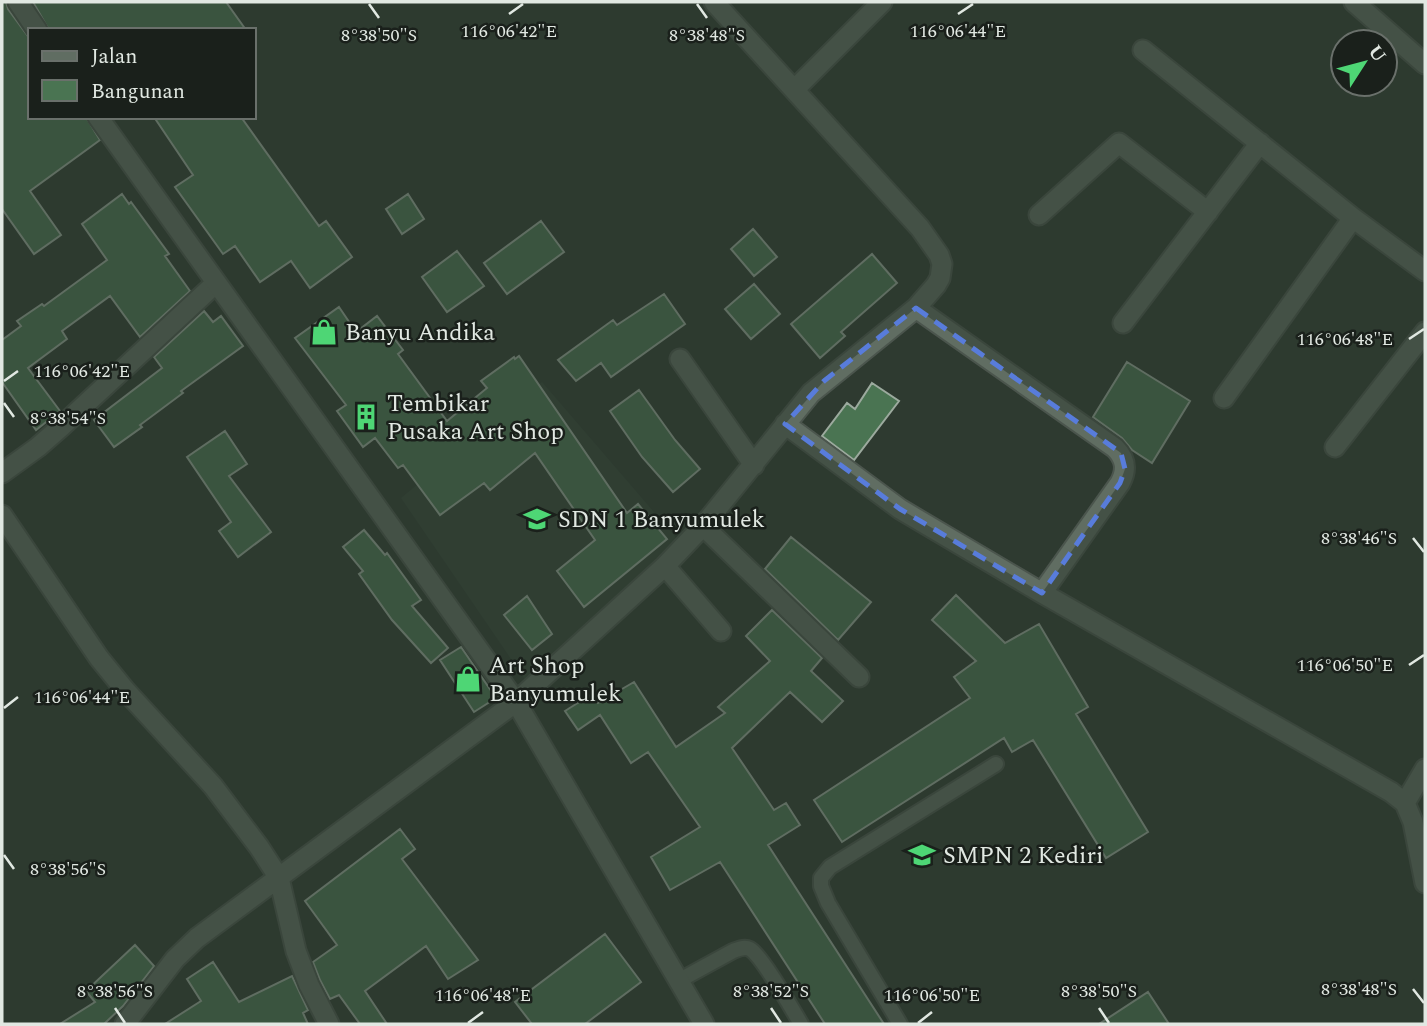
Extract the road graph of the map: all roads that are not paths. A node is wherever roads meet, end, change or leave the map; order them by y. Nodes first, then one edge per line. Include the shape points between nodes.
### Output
1 (18, 2) edge
2 (714, 2) edge
3 (882, 2) edge
4 (1354, 2) edge
5 (36, 28) edge
6 (1143, 50) dead end
7 (1425, 64) edge
8 (795, 89) junction
9 (99, 119) edge
10 (1260, 143) junction
11 (1208, 212) junction
12 (1040, 215) dead end
13 (1353, 218) junction
14 (1425, 271) edge
15 (216, 283) junction
16 (916, 308) junction
17 (1123, 323) dead end
18 (1425, 331) edge
19 (680, 359) dead end
20 (1224, 398) dead end
21 (785, 424) junction
22 (1335, 447) dead end
23 (754, 465) junction
24 (2, 472) edge
25 (2, 515) edge
26 (704, 526) junction
27 (665, 566) junction
28 (1042, 593) junction
29 (721, 631) dead end
30 (859, 677) dead end
31 (516, 702) junction
32 (996, 764) dead end
33 (1425, 769) edge
34 (1405, 803) junction
35 (279, 878) junction
36 (1425, 883) edge
37 (680, 980) junction
38 (134, 1020) edge
39 (329, 1024) edge
40 (704, 1024) edge
41 (801, 1024) edge
42 (900, 1024) edge

1 - 5 street
2 - 8 street
3 - 8 street
4 - 7 street
6 - 10 street
8 - 16 street via 939,255 940,278
9 - 15 street
10 - 11 street
10 - 13 street
11 - 12 street via 1119,143
11 - 17 street
13 - 14 street
13 - 20 street
15 - 24 street via 54,433
15 - 31 street
16 - 21 street via 824,381
16 - 28 street via 1115,449 1125,463 1120,483
18 - 22 street
19 - 23 street
21 - 23 street
21 - 28 street via 900,509
23 - 26 street
25 - 35 street via 99,658 213,786
26 - 27 street
26 - 30 street
27 - 29 street
27 - 31 street
28 - 34 street
31 - 35 street
31 - 37 street
32 - 42 lane via 830,867 821,877 828,903
33 - 34 street
34 - 36 street
35 - 38 street via 184,949
35 - 39 street via 296,951
37 - 40 street
37 - 41 lane via 733,951 749,949

